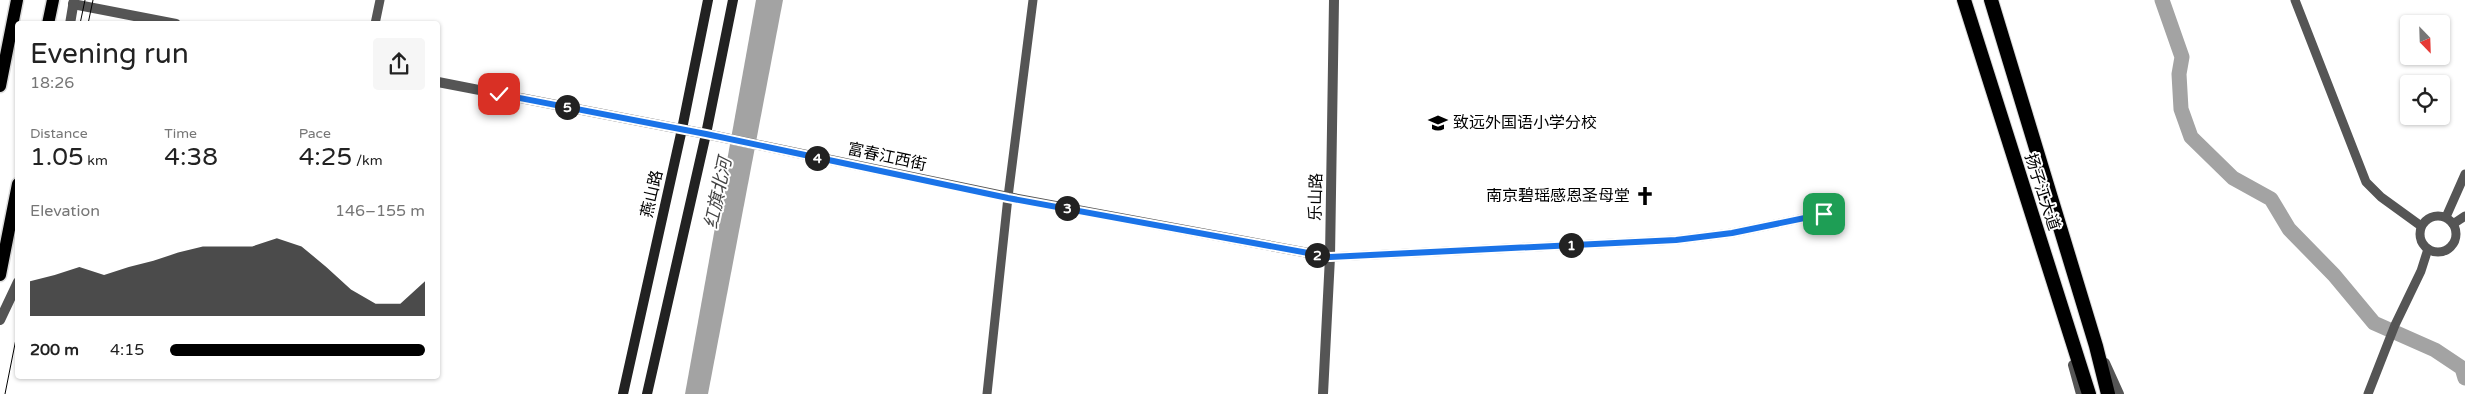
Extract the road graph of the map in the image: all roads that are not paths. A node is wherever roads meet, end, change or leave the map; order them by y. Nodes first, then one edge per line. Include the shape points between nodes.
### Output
1 (17, 0) edge
2 (53, 0) edge
3 (380, 0) edge
4 (708, 0) edge
5 (732, 0) edge
6 (1033, 0) edge
7 (1334, 0) edge
8 (1964, 0) edge
9 (1991, 0) edge
10 (2295, 0) edge
11 (74, 2) edge
12 (49, 21) edge
13 (71, 21) edge
14 (162, 21) edge
15 (376, 21) edge
16 (440, 82) edge
17 (0, 86) edge
18 (682, 130) junction
19 (706, 134) junction
20 (2465, 174) edge
21 (1008, 198) junction
22 (15, 199) edge
23 (1824, 214) dead end
24 (2465, 216) edge
25 (2446, 217) junction
26 (2454, 224) junction
27 (2421, 226) junction
28 (2428, 249) junction
29 (1330, 257) junction
30 (2048, 265) junction
31 (0, 275) edge
32 (15, 288) edge
33 (0, 320) edge
34 (2096, 346) junction
35 (622, 394) edge
36 (647, 394) edge
37 (987, 394) edge
38 (1323, 394) edge
39 (2081, 394) edge
40 (2089, 394) edge
41 (2108, 394) edge
42 (2119, 394) edge
43 (2368, 394) edge

1 - 17 main road
2 - 12 main road
3 - 15 street
4 - 18 main road, 燕山路
5 - 19 main road
6 - 21 street
7 - 29 street, 乐山路
8 - 30 highway, 扬子江大道
9 - 34 highway, 扬子江大道
10 - 27 street via 2366,182
11 - 13 street
11 - 14 street
16 - 18 street, 富春江西街
18 - 19 street, 富春江西街
18 - 35 main road, 燕山路
19 - 21 street, 富春江西街
19 - 36 main road
20 - 25 street
21 - 29 street, 富春江西街
21 - 37 street
22 - 31 main road
23 - 29 street via 1732,233 1676,240
24 - 26 street
25 - 26 street
25 - 27 street via 2434,216
26 - 28 street via 2456,236 2451,247 2440,252
27 - 28 street via 2420,236
28 - 43 street
29 - 38 street, 乐山路
30 - 39 street
30 - 40 highway, 扬子江大道
32 - 33 street
34 - 41 highway, 扬子江大道
34 - 42 street

